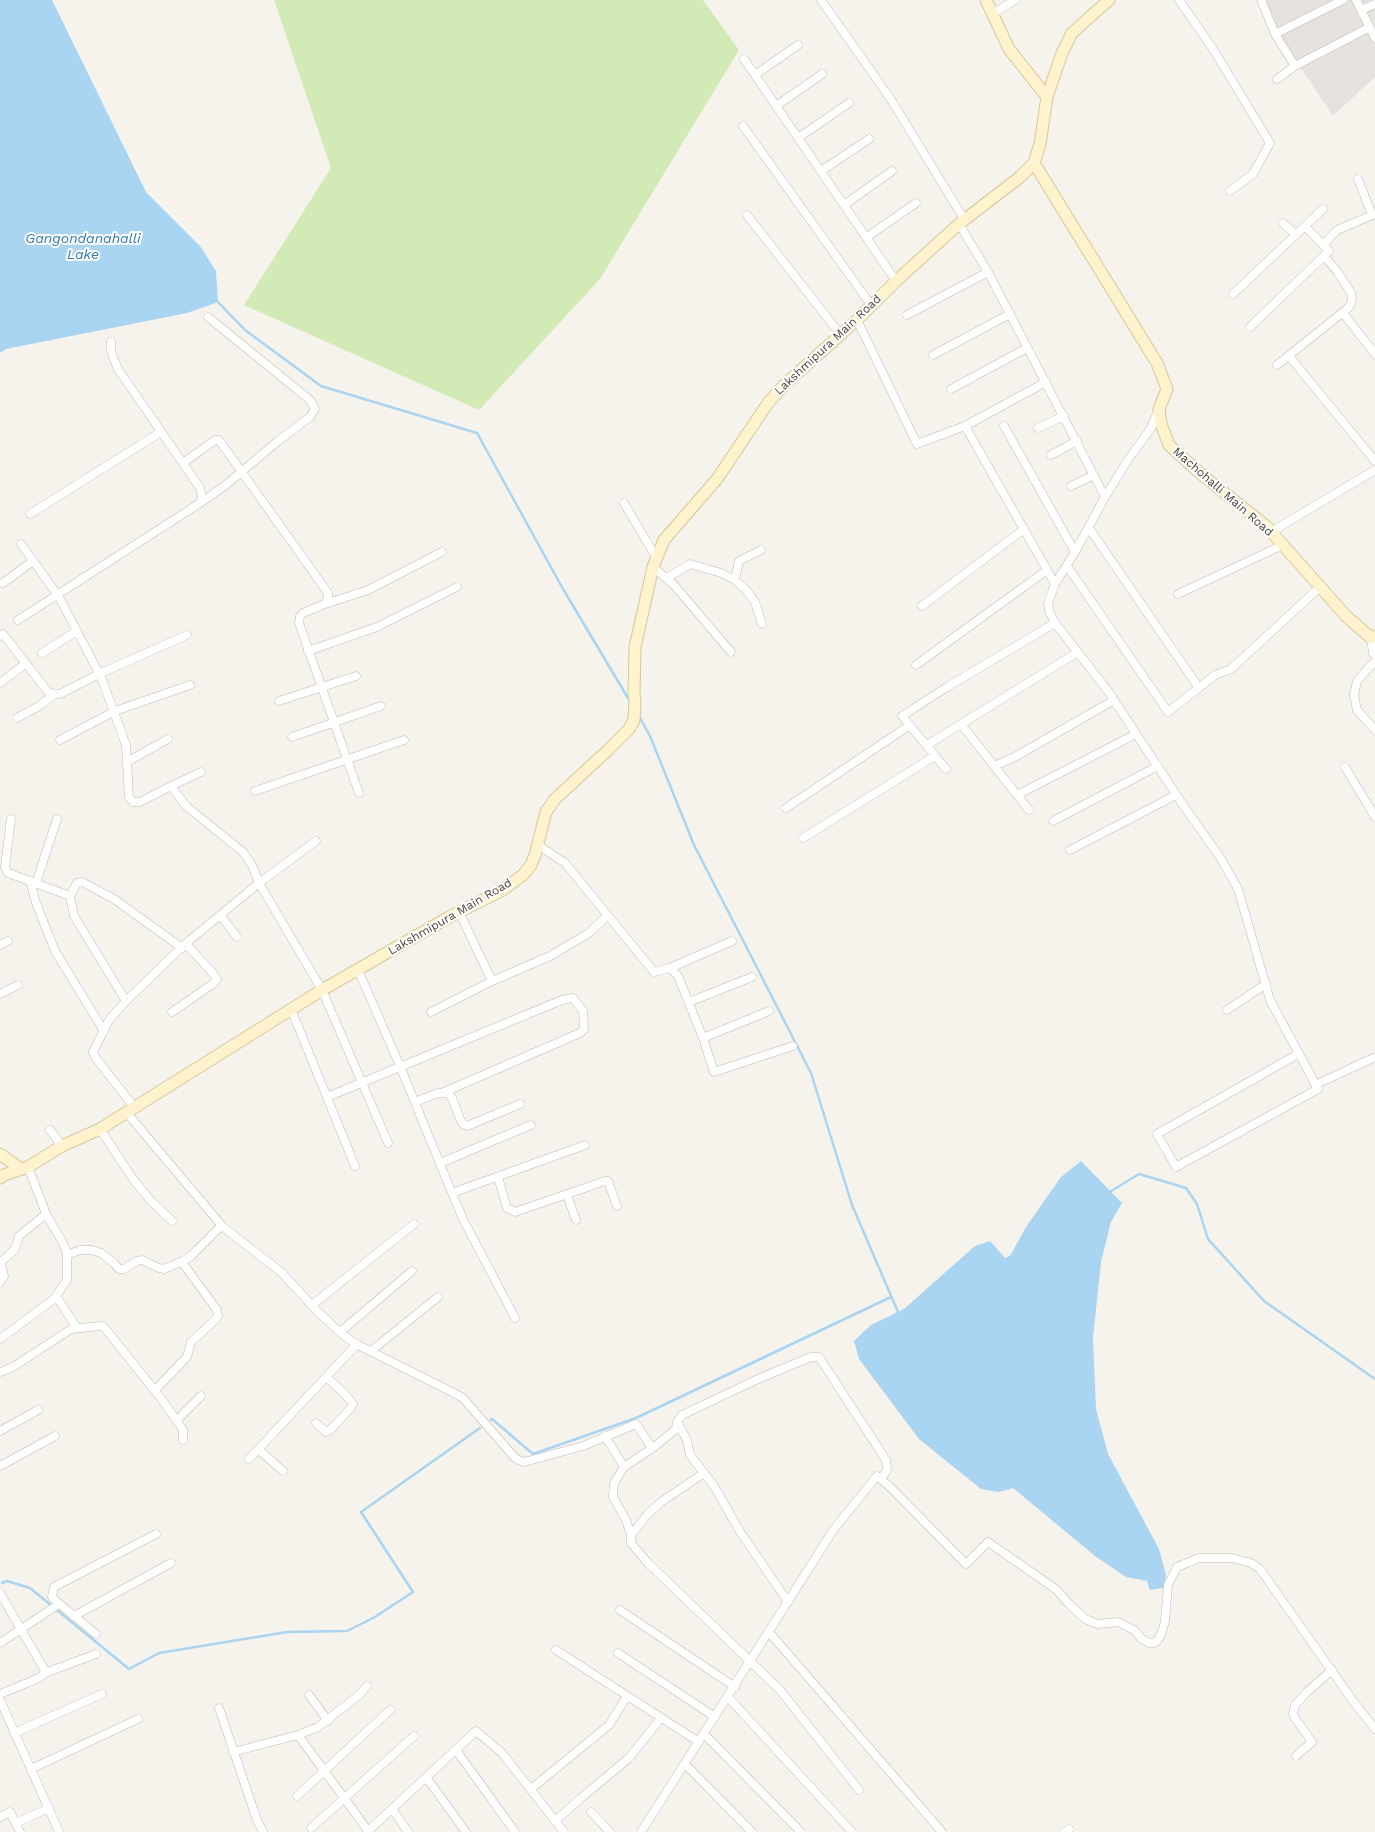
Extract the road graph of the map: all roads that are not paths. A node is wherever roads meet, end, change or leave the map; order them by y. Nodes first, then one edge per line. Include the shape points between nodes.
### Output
1 (821, 0) edge
2 (986, 0) edge
3 (1015, 0) edge
4 (1109, 0) edge
5 (1179, 0) edge
6 (1343, 0) edge
7 (1356, 0) edge
8 (1263, 1) edge
9 (1375, 4) edge
10 (1361, 10) junction
11 (992, 14) junction
12 (1370, 27) junction
13 (1275, 34) junction
14 (1375, 38) edge
15 (798, 45) dead end
16 (744, 59) dead end
17 (1295, 66) junction
18 (822, 74) dead end
19 (755, 75) junction
20 (1277, 79) dead end
21 (1048, 97) junction
22 (849, 103) dead end
23 (776, 106) junction
24 (743, 126) dead end
25 (798, 138) junction
26 (869, 139) dead end
27 (1034, 163) junction
28 (821, 171) junction
29 (892, 171) dead end
30 (1358, 179) dead end
31 (1230, 191) dead end
32 (916, 203) dead end
33 (844, 205) junction
34 (1323, 209) dead end
35 (1374, 214) edge
36 (747, 215) dead end
37 (962, 222) junction
38 (1283, 223) dead end
39 (1305, 226) junction
40 (1296, 235) junction
41 (867, 237) junction
42 (1323, 244) junction
43 (1324, 256) junction
44 (988, 272) junction
45 (896, 281) junction
46 (1232, 294) dead end
47 (871, 305) junction
48 (1343, 313) junction
49 (1010, 314) junction
50 (908, 315) dead end
51 (208, 317) dead end
52 (857, 320) junction
53 (1250, 327) dead end
54 (840, 334) junction
55 (112, 342) dead end
56 (1027, 348) junction
57 (1375, 354) edge
58 (933, 355) dead end
59 (1289, 356) junction
60 (1277, 365) dead end
61 (1046, 382) junction
62 (950, 389) dead end
63 (1159, 409) junction
64 (1064, 416) junction
65 (965, 426) junction
66 (1004, 426) dead end
67 (1038, 428) dead end
68 (161, 432) junction
69 (1077, 441) junction
70 (1051, 455) dead end
71 (1375, 461) edge
72 (183, 463) junction
73 (1375, 470) edge
74 (242, 472) junction
75 (1094, 475) junction
76 (1071, 486) dead end
77 (1105, 497) junction
78 (200, 503) junction
79 (624, 503) dead end
80 (30, 514) dead end
81 (1089, 528) junction
82 (1024, 529) junction
83 (1271, 532) junction
84 (21, 544) dead end
85 (1283, 545) junction
86 (761, 550) dead end
87 (442, 552) dead end
88 (1075, 552) junction
89 (33, 561) junction
90 (655, 562) junction
91 (1068, 566) junction
92 (1047, 570) junction
93 (667, 578) junction
94 (734, 580) junction
95 (3, 583) dead end
96 (1055, 584) junction
97 (457, 586) dead end
98 (1320, 587) junction
99 (56, 594) junction
100 (1178, 594) dead end
101 (325, 604) junction
102 (922, 606) dead end
103 (18, 620) dead end
104 (1055, 623) junction
105 (762, 624) dead end
106 (77, 631) junction
107 (1, 633) edge
108 (187, 636) dead end
109 (1374, 638) edge
110 (308, 651) junction
111 (730, 652) dead end
112 (1078, 652) junction
113 (42, 653) dead end
114 (1375, 655) edge
115 (1375, 661) edge
116 (26, 663) junction
117 (916, 665) dead end
118 (99, 674) junction
119 (356, 676) dead end
120 (0, 683) edge
121 (190, 685) dead end
122 (321, 687) junction
123 (1199, 688) junction
124 (55, 694) junction
125 (1114, 700) junction
126 (279, 701) dead end
127 (381, 706) dead end
128 (115, 711) junction
129 (17, 718) dead end
130 (334, 722) junction
131 (960, 724) junction
132 (910, 725) junction
133 (1375, 730) edge
134 (1136, 734) junction
135 (292, 737) dead end
136 (168, 739) dead end
137 (60, 740) dead end
138 (404, 740) dead end
139 (927, 745) junction
140 (935, 756) junction
141 (347, 760) junction
142 (127, 762) junction
143 (994, 766) junction
144 (1158, 766) junction
145 (1344, 767) dead end
146 (946, 769) dead end
147 (201, 772) dead end
148 (172, 786) junction
149 (254, 791) dead end
150 (358, 794) dead end
151 (1017, 795) junction
152 (1176, 795) junction
153 (786, 808) dead end
154 (1028, 810) dead end
155 (1375, 817) edge
156 (11, 819) dead end
157 (57, 819) dead end
158 (1053, 821) dead end
159 (803, 838) dead end
160 (316, 841) dead end
161 (538, 845) junction
162 (1070, 850) dead end
163 (33, 882) junction
164 (259, 883) junction
165 (70, 896) junction
166 (459, 912) junction
167 (220, 915) junction
168 (608, 915) junction
169 (238, 937) dead end
170 (8, 941) dead end
171 (732, 941) dead end
172 (0, 945) edge
173 (184, 946) junction
174 (670, 968) junction
175 (358, 970) junction
176 (752, 977) dead end
177 (492, 981) junction
178 (1266, 984) junction
179 (18, 985) dead end
180 (322, 990) junction
181 (0, 994) edge
182 (126, 1001) junction
183 (689, 1002) junction
184 (291, 1009) junction
185 (1226, 1010) dead end
186 (769, 1011) dead end
187 (172, 1012) dead end
188 (431, 1012) dead end
189 (104, 1031) junction
190 (703, 1038) junction
191 (793, 1046) dead end
192 (1298, 1054) junction
193 (1375, 1057) edge
194 (400, 1066) junction
195 (362, 1082) junction
196 (1315, 1085) junction
197 (444, 1092) junction
198 (327, 1097) junction
199 (415, 1102) junction
200 (520, 1104) dead end
201 (130, 1110) junction
202 (532, 1125) dead end
203 (100, 1129) junction
204 (50, 1130) dead end
205 (388, 1143) dead end
206 (586, 1144) dead end
207 (62, 1146) junction
208 (0, 1154) edge
209 (440, 1163) junction
210 (355, 1166) dead end
211 (25, 1168) junction
212 (498, 1177) junction
213 (0, 1178) edge
214 (452, 1193) junction
215 (567, 1195) junction
216 (617, 1206) dead end
217 (46, 1214) junction
218 (576, 1220) dead end
219 (172, 1221) dead end
220 (414, 1224) dead end
221 (221, 1226) junction
222 (67, 1255) junction
223 (182, 1262) junction
224 (412, 1271) dead end
225 (0, 1282) edge
226 (56, 1296) junction
227 (438, 1297) dead end
228 (312, 1306) junction
229 (515, 1318) dead end
230 (77, 1328) junction
231 (340, 1332) junction
232 (0, 1339) edge
233 (357, 1344) junction
234 (371, 1351) junction
235 (0, 1372) edge
236 (326, 1377) junction
237 (155, 1390) junction
238 (201, 1396) dead end
239 (38, 1410) dead end
240 (176, 1420) junction
241 (677, 1422) junction
242 (316, 1423) dead end
243 (0, 1431) edge
244 (54, 1436) dead end
245 (606, 1436) junction
246 (183, 1440) dead end
247 (654, 1447) junction
248 (258, 1449) junction
249 (249, 1459) dead end
250 (0, 1466) edge
251 (624, 1468) junction
252 (283, 1471) dead end
253 (704, 1473) junction
254 (881, 1479) junction
255 (156, 1534) dead end
256 (631, 1534) junction
257 (171, 1563) dead end
258 (0, 1593) edge
259 (788, 1602) junction
260 (55, 1606) junction
261 (620, 1610) dead end
262 (74, 1616) junction
263 (21, 1629) junction
264 (769, 1632) junction
265 (96, 1634) dead end
266 (0, 1643) edge
267 (556, 1650) dead end
268 (96, 1654) dead end
269 (618, 1654) dead end
270 (750, 1662) junction
271 (1332, 1670) junction
272 (44, 1673) junction
273 (367, 1686) dead end
274 (735, 1686) junction
275 (0, 1694) edge
276 (102, 1694) dead end
277 (309, 1695) dead end
278 (627, 1696) junction
279 (728, 1697) junction
280 (0, 1700) edge
281 (218, 1708) dead end
282 (390, 1710) dead end
283 (715, 1717) junction
284 (661, 1718) junction
285 (138, 1719) dead end
286 (328, 1721) junction
287 (1375, 1729) edge
288 (14, 1732) junction
289 (704, 1734) junction
290 (298, 1735) junction
291 (414, 1736) dead end
292 (699, 1742) junction
293 (456, 1750) junction
294 (233, 1752) junction
295 (1296, 1756) dead end
296 (685, 1764) junction
297 (31, 1769) junction
298 (325, 1770) junction
299 (426, 1777) junction
300 (530, 1789) junction
301 (859, 1790) dead end
302 (297, 1796) dead end
303 (345, 1798) junction
304 (48, 1808) junction
305 (392, 1809) junction
306 (591, 1812) dead end
307 (0, 1817) edge
308 (556, 1821) junction
309 (16, 1823) junction
310 (311, 1828) dead end
311 (20, 1832) edge
312 (59, 1832) edge
313 (263, 1832) edge
314 (368, 1832) edge
315 (408, 1832) edge
316 (466, 1832) edge
317 (516, 1832) edge
318 (564, 1832) edge
319 (610, 1832) edge
320 (641, 1832) edge
321 (752, 1832) edge
322 (801, 1832) edge
323 (852, 1832) edge
324 (942, 1832) edge

1 - 37 street via 890,98
2 - 11 main road
3 - 11 street
4 - 21 main road via 1072,33 1057,65
5 - 31 street via 1270,143 1253,174
6 - 13 street
7 - 10 street
8 - 13 street
9 - 10 street
10 - 12 street
11 - 21 main road via 1010,49
12 - 14 street
12 - 17 street
13 - 17 street
15 - 19 street
16 - 19 street
17 - 20 street
18 - 23 street
19 - 23 street
21 - 27 main road
22 - 25 street
23 - 25 street
24 - 47 street
25 - 28 street
26 - 28 street
27 - 37 main road, Lakshmipura Main Road
27 - 63 main road, Machohalli Main Road via 1157,363 1167,389
28 - 33 street
29 - 33 street
30 - 35 street
32 - 41 street
33 - 41 street
34 - 39 street
35 - 42 street via 1337,230
36 - 54 street
37 - 44 street
37 - 45 main road, Lakshmipura Main Road
38 - 40 street
39 - 40 street
39 - 42 street
40 - 46 street
41 - 45 street
42 - 43 street via 1329,251
43 - 48 street via 1351,293 1351,304
43 - 53 street
44 - 49 street
44 - 50 street
45 - 47 main road, Lakshmipura Main Road
47 - 52 main road, Lakshmipura Main Road
48 - 57 street
48 - 59 street
49 - 56 street
49 - 58 street
51 - 74 street via 310,400 315,409 310,417
52 - 54 main road, Lakshmipura Main Road
52 - 65 street via 917,444
54 - 90 main road, Lakshmipura Main Road via 768,403 717,479 670,531
55 - 68 street via 110,349 118,369
56 - 61 street
56 - 62 street
59 - 60 street
59 - 71 street
61 - 64 street
61 - 65 street
63 - 77 street via 1151,428
63 - 83 main road, Machohalli Main Road via 1169,445
64 - 67 street
64 - 69 street
65 - 82 street
66 - 88 street
68 - 72 street
68 - 80 street
69 - 70 street
69 - 75 street
72 - 74 street via 219,440
72 - 78 street via 200,488
73 - 83 street
74 - 78 street
74 - 101 street via 328,593
75 - 76 street
75 - 77 street
77 - 81 street
78 - 99 street
79 - 90 street
81 - 88 street
81 - 123 street
82 - 92 street
82 - 102 street
83 - 85 main road, Machohalli Main Road
84 - 89 street
85 - 98 main road, Machohalli Main Road
85 - 100 street
86 - 94 street via 739,561
87 - 101 street via 368,590
88 - 91 street
89 - 95 street
89 - 99 street
90 - 93 street
90 - 161 main road, Lakshmipura Main Road via 635,647 634,720 629,729 555,799 546,812
91 - 96 street
91 - 123 street via 1168,712
92 - 96 street
92 - 117 street
93 - 94 street via 690,564
93 - 111 street
94 - 105 street via 755,602
96 - 104 street via 1048,603
97 - 110 street via 377,627
98 - 109 main road, Machohalli Main Road via 1346,616
98 - 123 street via 1231,669 1215,675
99 - 103 street
99 - 106 street
101 - 110 street via 300,616 300,628
104 - 112 street
104 - 132 street via 902,716
106 - 113 street
106 - 118 street
107 - 116 street
108 - 118 street
109 - 114 street
110 - 122 street
112 - 125 street
112 - 131 street
115 - 133 street via 1357,680 1354,695 1357,710
116 - 120 street
116 - 124 street via 48,692
118 - 124 street
118 - 128 street
119 - 122 street
121 - 128 street
122 - 126 street
122 - 130 street
124 - 129 street
125 - 134 street
125 - 143 street
127 - 130 street
128 - 137 street
128 - 142 street via 126,744
130 - 135 street
130 - 141 street
131 - 139 street
131 - 143 street
132 - 139 street
132 - 153 street
134 - 144 street
134 - 151 street
136 - 142 street
138 - 141 street
139 - 140 street
140 - 146 street
140 - 159 street
141 - 149 street
141 - 150 street
142 - 148 street via 129,797 133,802 140,802
143 - 151 street
144 - 152 street
144 - 158 street
145 - 155 street
147 - 148 street
148 - 164 street via 186,806 243,852
151 - 154 street
152 - 162 street
152 - 178 street via 1220,857 1238,889
156 - 163 street via 5,867 13,876
157 - 163 street
160 - 164 street
161 - 166 main road, Lakshmipura Main Road via 531,865 523,875 501,891
161 - 168 street via 565,863
163 - 165 street
163 - 189 street via 36,903 55,951
164 - 167 street
164 - 180 street
165 - 173 street via 77,883 82,882
165 - 182 street via 74,916
166 - 175 main road, Lakshmipura Main Road
166 - 177 street
167 - 169 street
167 - 173 street
168 - 174 street via 654,972
168 - 177 street via 589,933 550,956
170 - 172 street
171 - 174 street
173 - 182 street
173 - 187 street via 216,979
174 - 183 street via 678,976
175 - 180 main road, Lakshmipura Main Road
175 - 194 street
176 - 183 street
177 - 188 street
178 - 185 street
178 - 192 street via 1270,1000
179 - 181 street
180 - 184 main road, Lakshmipura Main Road
180 - 195 street
182 - 189 street
183 - 190 street
184 - 198 street
184 - 201 main road, Lakshmipura Main Road
186 - 190 street
189 - 201 street via 95,1047 95,1057
190 - 191 street via 714,1072
192 - 196 street
192 - 196 street via 1157,1134 1176,1167 1318,1089
193 - 196 street
194 - 195 street
194 - 197 street via 562,1000 573,998 583,1011 584,1029 580,1033
194 - 199 street
195 - 198 street
195 - 205 street
197 - 199 street
197 - 200 street via 448,1092 460,1119 467,1126
198 - 210 street
199 - 209 street
201 - 203 main road, Lakshmipura Main Road
201 - 221 street
202 - 209 street
203 - 207 main road, Lakshmipura Main Road
203 - 219 street via 151,1201
204 - 207 street
206 - 212 street
207 - 211 main road, Lakshmipura Main Road
208 - 211 main road
209 - 214 street
211 - 213 main road, Lakshmipura Main Road
211 - 217 street
212 - 214 street
212 - 215 street via 507,1208 515,1212
214 - 229 street
215 - 216 street via 608,1181
215 - 218 street
217 - 222 street
217 - 225 street via 19,1236 15,1249 2,1261 4,1276
220 - 228 street
221 - 223 street
221 - 228 street via 281,1272
222 - 223 street via 92,1250 101,1253 119,1270 142,1260 164,1269
222 - 226 street via 66,1280
223 - 237 street via 218,1316 191,1342 187,1357
224 - 231 street
226 - 230 street
226 - 232 street
227 - 234 street
228 - 231 street
230 - 235 street
230 - 237 street via 104,1327
231 - 233 street
233 - 234 street
233 - 236 street
234 - 245 street via 462,1398 516,1459 524,1462
236 - 242 street via 353,1404 329,1431
236 - 248 street
237 - 240 street
238 - 240 street
239 - 243 street
240 - 246 street via 183,1430
241 - 247 street via 676,1428
241 - 253 street via 687,1440 690,1455
241 - 254 street via 682,1415 758,1379 811,1357 819,1357 886,1460 887,1470
244 - 250 street
245 - 247 street via 636,1424
245 - 251 street
247 - 251 street
248 - 249 street
248 - 252 street
251 - 256 street via 614,1483 613,1497
253 - 256 street via 654,1507
253 - 259 street
254 - 259 street via 877,1476 834,1529
254 - 271 street via 966,1564 988,1542 1057,1590 1085,1619 1098,1624 1118,1622 1149,1643 1158,1640 1162,1632 1168,1585 1177,1567 1200,1558 1232,1558 1251,1563 1260,1569
255 - 260 street via 54,1587 52,1597
256 - 270 street via 631,1543 647,1562
257 - 262 street
258 - 263 street
259 - 264 street
260 - 262 street
260 - 263 street
261 - 274 street
262 - 265 street
263 - 266 street
263 - 272 street
264 - 270 street
264 - 324 street
267 - 278 street
268 - 272 street
269 - 283 street
270 - 274 street
270 - 301 street via 780,1690
271 - 287 street
271 - 295 street via 1295,1706 1293,1714 1312,1742
272 - 275 street
273 - 286 street
274 - 279 street
276 - 288 street
277 - 286 street
278 - 284 street
278 - 300 street via 609,1725
279 - 283 street
279 - 323 street
280 - 288 street
281 - 294 street
282 - 298 street
283 - 289 street
284 - 292 street
284 - 308 street via 629,1758
285 - 297 street
286 - 290 street
288 - 297 street
289 - 292 street
289 - 322 street
290 - 294 street
290 - 298 street
291 - 303 street
292 - 296 street
293 - 299 street
293 - 300 street via 476,1731 502,1753
293 - 317 street
294 - 313 street
296 - 320 street
296 - 321 street
297 - 304 street
298 - 302 street
298 - 303 street
299 - 305 street
299 - 316 street
300 - 308 street
303 - 310 street
303 - 314 street
304 - 309 street
304 - 312 street
305 - 314 street
305 - 315 street
306 - 319 street
307 - 309 street via 10,1812
308 - 318 street
309 - 311 street

